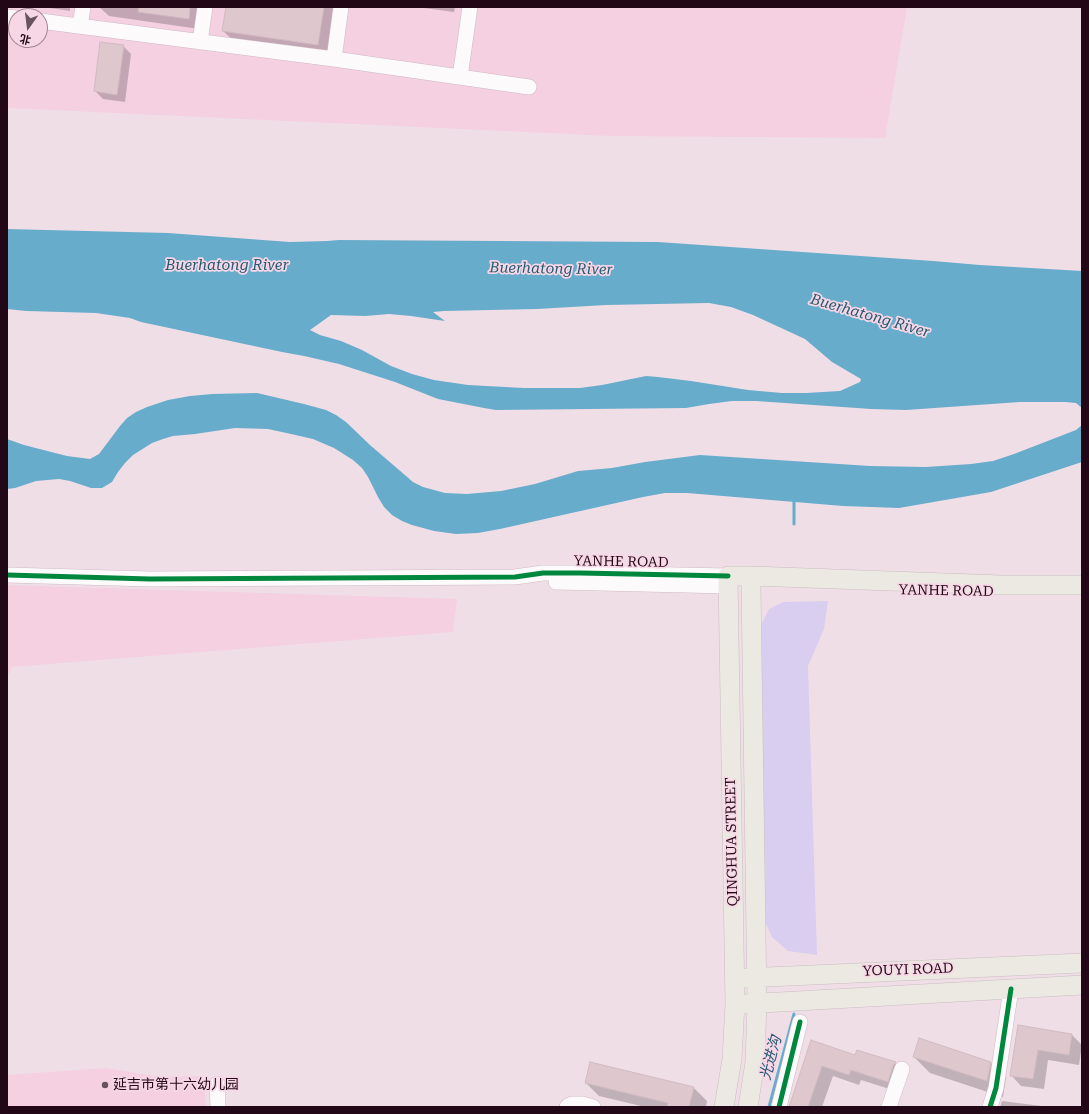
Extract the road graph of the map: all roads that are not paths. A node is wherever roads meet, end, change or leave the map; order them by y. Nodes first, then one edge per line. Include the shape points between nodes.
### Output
1 (83, 7) edge
2 (205, 7) edge
3 (341, 7) edge
4 (470, 7) edge
5 (48, 22) edge
6 (80, 26) junction
7 (200, 42) junction
8 (334, 59) junction
9 (460, 77) junction
10 (529, 87) dead end
11 (7, 575) edge
12 (728, 581) junction
13 (751, 581) junction
14 (1082, 585) edge
15 (1082, 595) edge
16 (1082, 962) edge
17 (756, 977) junction
18 (734, 978) junction
19 (1082, 985) edge
20 (1011, 989) junction
21 (757, 1003) junction
22 (735, 1004) junction
23 (800, 1022) dead end
24 (902, 1069) dead end
25 (217, 1084) dead end
26 (218, 1107) edge
27 (567, 1107) edge
28 (593, 1107) edge
29 (724, 1107) edge
30 (748, 1107) edge
31 (779, 1107) edge
32 (889, 1107) edge
33 (990, 1107) edge

1 - 6 street
2 - 7 street
3 - 8 street
4 - 9 street
5 - 6 street
6 - 7 street
7 - 8 street
8 - 9 street
9 - 10 street
11 - 12 street, YANHE ROAD via 150,579 515,577 543,573 580,573
12 - 13 main road, YANHE ROAD
12 - 18 main road, QINGHUA STREET
13 - 14 main road, YANHE ROAD
13 - 15 main road, YANHE ROAD
13 - 17 main road, QINGHUA STREET
16 - 17 main road, YOUYI ROAD
17 - 18 main road, YOUYI ROAD
17 - 21 main road, QINGHUA STREET
18 - 22 main road, QINGHUA STREET
19 - 20 main road, YOUYI ROAD
20 - 21 main road, YOUYI ROAD
20 - 33 street via 996,1088
21 - 22 main road, YOUYI ROAD
21 - 30 main road, QINGHUA STREET via 754,1062
22 - 29 main road, QINGHUA STREET via 732,1059
23 - 31 street
24 - 32 street
25 - 26 street
27 - 28 street via 582,1104

